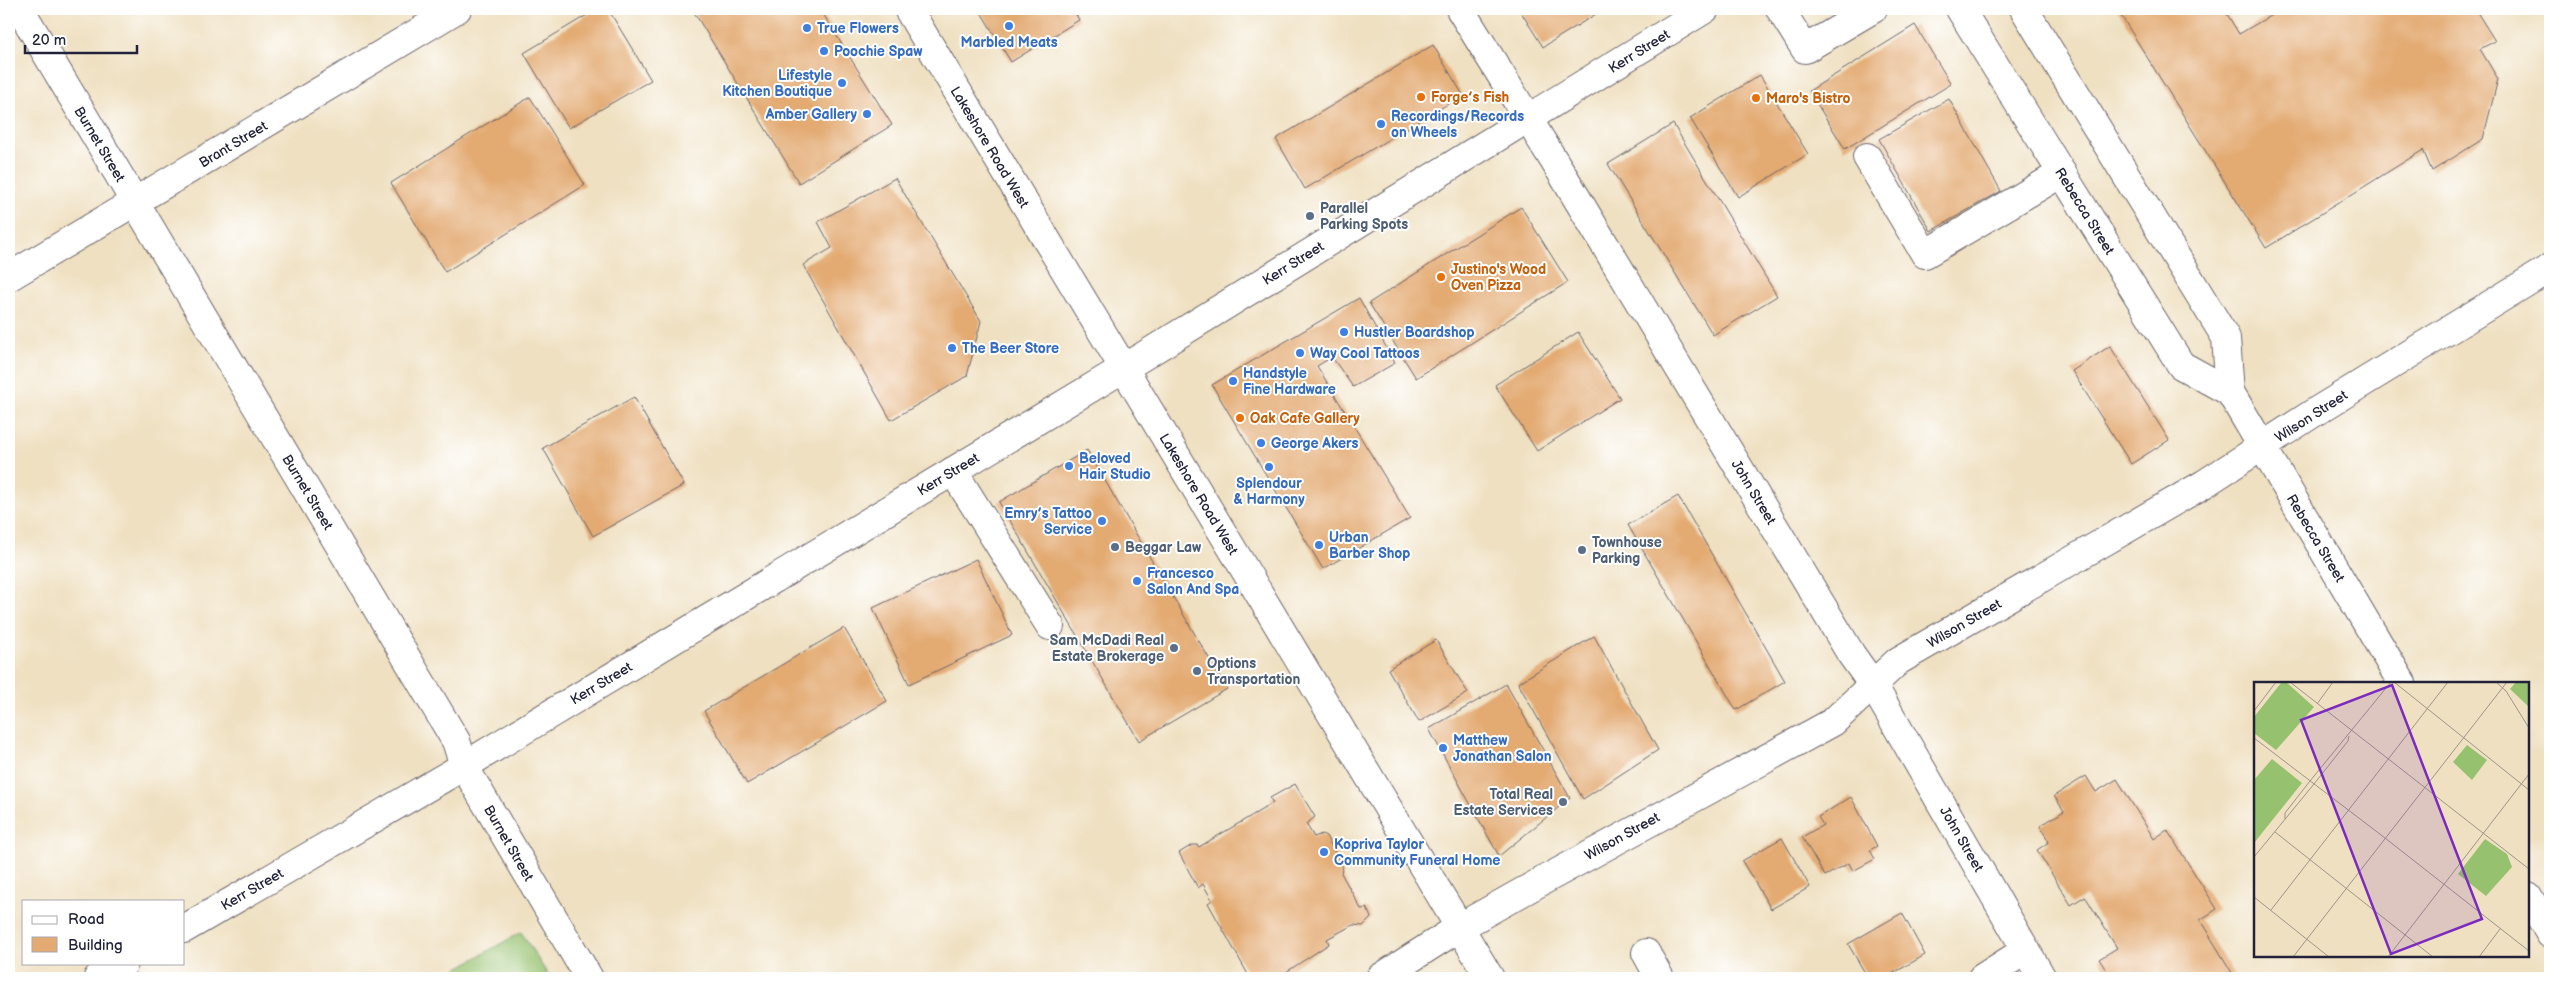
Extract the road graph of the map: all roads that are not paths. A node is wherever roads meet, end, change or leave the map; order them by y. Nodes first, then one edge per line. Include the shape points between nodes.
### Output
1 (20, 9) edge
2 (456, 9) edge
3 (908, 9) edge
4 (1460, 9) edge
5 (1706, 9) edge
6 (1780, 9) edge
7 (1873, 9) edge
8 (1960, 9) edge
9 (2024, 9) edge
10 (1526, 118) junction
11 (1867, 157) dead end
12 (2062, 173) junction
13 (135, 203) junction
14 (2550, 268) edge
15 (9, 276) edge
16 (1124, 368) junction
17 (2230, 392) junction
18 (2263, 447) junction
19 (953, 471) junction
20 (1050, 626) dead end
21 (2401, 682) edge
22 (1873, 685) junction
23 (464, 766) junction
24 (2529, 898) edge
25 (1460, 927) junction
26 (185, 928) edge
27 (2550, 934) edge
28 (2026, 950) junction
29 (1646, 953) dead end
30 (122, 964) edge
31 (98, 978) edge
32 (589, 978) edge
33 (1380, 978) edge
34 (1490, 978) edge
35 (1660, 978) edge
36 (1982, 978) edge
37 (2042, 978) edge

1 - 13 street, Burnet Street
2 - 13 street, Brant Street
3 - 16 street, Lakeshore Road West
4 - 10 street, John Street
5 - 10 street, Kerr Street
6 - 7 street via 1805,49
8 - 12 street, Rebecca Street
9 - 17 street, Rebecca Street via 2226,338
10 - 16 street, Kerr Street
10 - 22 street, John Street
11 - 12 street via 1925,254
12 - 17 street, Rebecca Street via 2180,365
13 - 15 street, Brant Street
13 - 23 street, Burnet Street via 456,741
14 - 18 street, Wilson Street
16 - 19 street, Kerr Street
16 - 25 street, Lakeshore Road West
17 - 18 street, Rebecca Street
18 - 21 street, Rebecca Street
18 - 22 street, Wilson Street via 1898,662
19 - 20 street
19 - 23 street, Kerr Street
22 - 25 street, Wilson Street via 1833,722
22 - 28 street, John Street
23 - 26 street, Kerr Street
23 - 32 street, Burnet Street
24 - 27 street
25 - 33 street, Wilson Street
25 - 34 street, Lakeshore Road West
28 - 36 street
28 - 37 street, John Street
29 - 35 street
30 - 31 street

